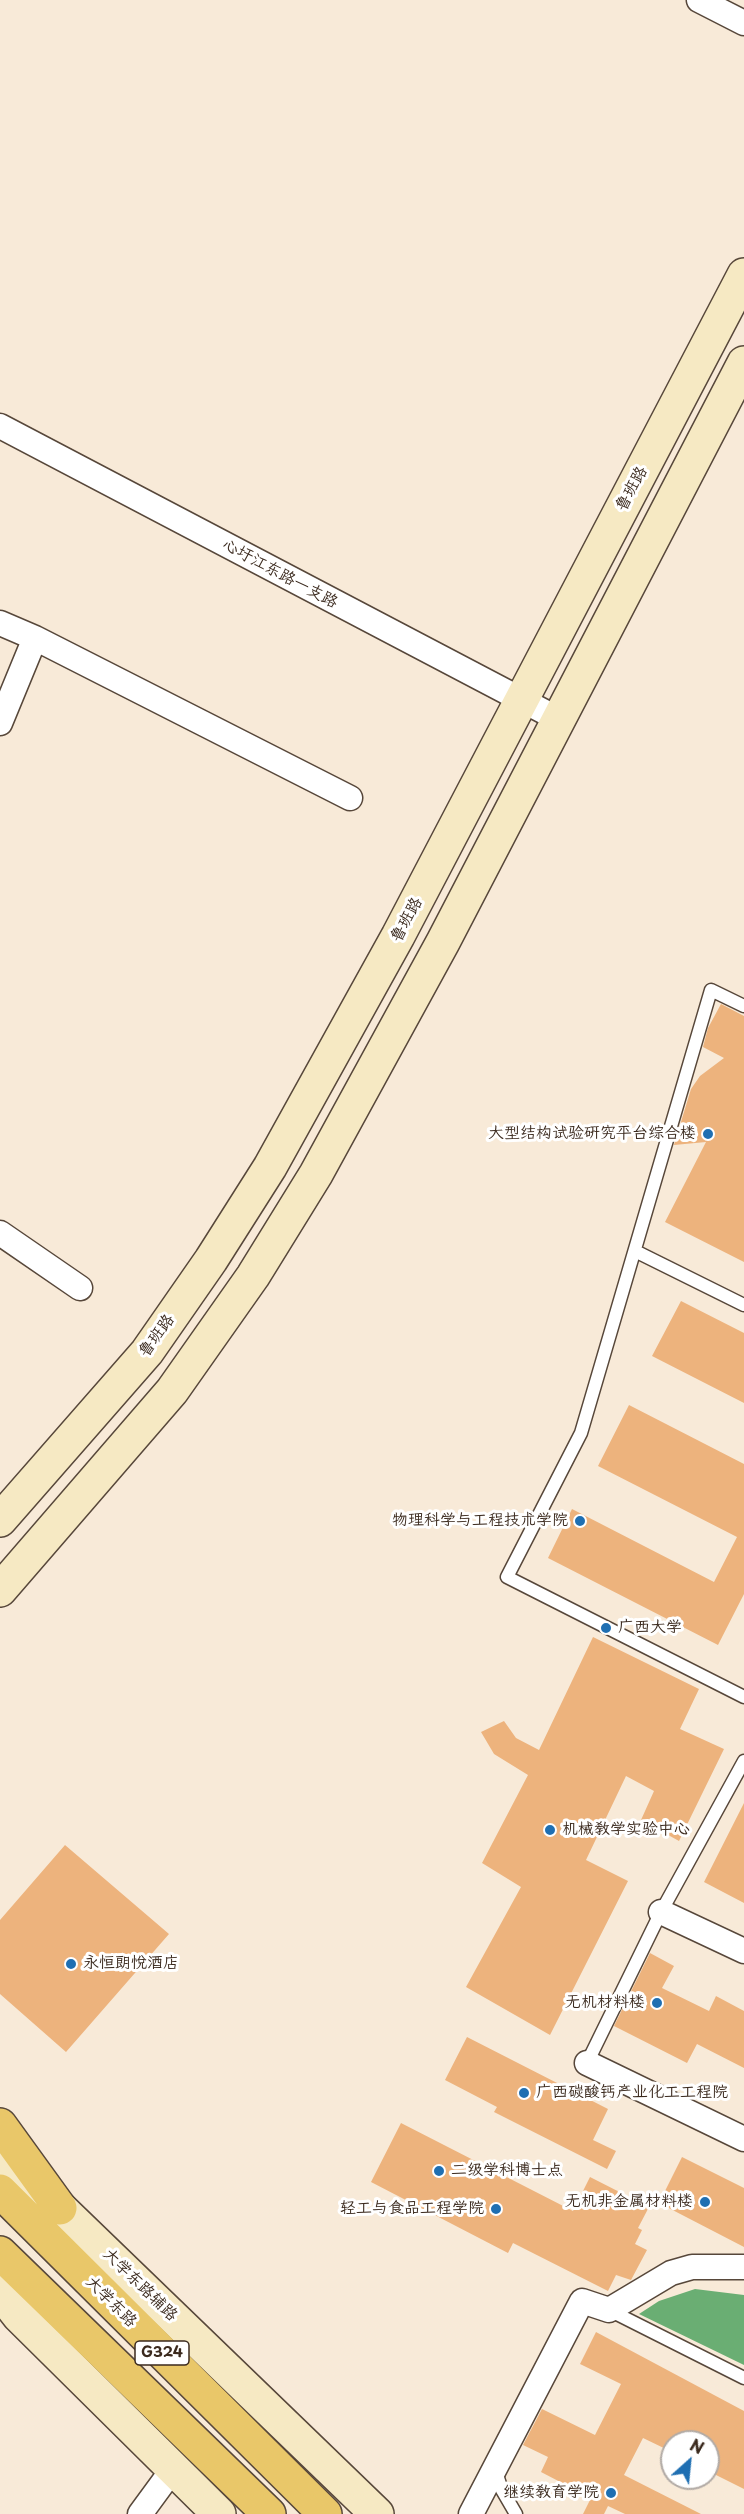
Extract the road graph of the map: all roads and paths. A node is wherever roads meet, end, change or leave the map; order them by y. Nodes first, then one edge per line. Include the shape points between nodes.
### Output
1 (699, 0) edge
2 (744, 23) edge
3 (744, 274) edge
4 (744, 363) edge
5 (0, 426) edge
6 (0, 623) edge
7 (35, 638) junction
8 (521, 701) junction
9 (560, 720) junction
10 (0, 723) edge
11 (350, 798) dead end
12 (744, 1006) edge
13 (0, 1233) edge
14 (635, 1251) junction
15 (80, 1288) dead end
16 (744, 1305) edge
17 (0, 1520) edge
18 (0, 1590) edge
19 (744, 1697) edge
20 (744, 1761) edge
21 (661, 1912) junction
22 (744, 1951) edge
23 (587, 2063) joint
24 (0, 2125) edge
25 (744, 2139) edge
26 (0, 2164) edge
27 (0, 2191) edge
28 (60, 2208) junction
29 (0, 2253) edge
30 (744, 2267) edge
31 (6, 2303) edge
32 (609, 2310) junction
33 (744, 2378) edge
34 (494, 2468) junction
35 (173, 2469) junction
36 (140, 2514) edge
37 (219, 2514) edge
38 (269, 2514) edge
39 (325, 2514) edge
40 (377, 2514) edge
41 (471, 2514) edge
42 (516, 2514) edge

1 - 2 street
3 - 8 main road, 鲁班路
4 - 9 main road
5 - 8 street, 心圩江东路一支路
6 - 7 street
7 - 10 street
7 - 11 street
8 - 9 street, 心圩江东路一支路
8 - 17 main road, 鲁班路 via 398,936 270,1167 211,1260 147,1352
9 - 18 main road via 316,1174 253,1276 172,1391
12 - 14 lane via 711,990
13 - 15 street
14 - 16 lane
14 - 19 lane via 581,1433 507,1577
20 - 21 lane
21 - 22 street
21 - 23 lane
23 - 25 street
24 - 28 main road
26 - 28 main road, 大学东路辅路
27 - 39 main road, 大学东路 / G324
28 - 40 main road, 大学东路辅路
29 - 38 main road, G324
30 - 32 street via 692,2267 671,2272
31 - 35 main road
32 - 33 lane
32 - 34 street via 582,2301
34 - 41 street
34 - 42 lane
35 - 36 street
35 - 37 main road

